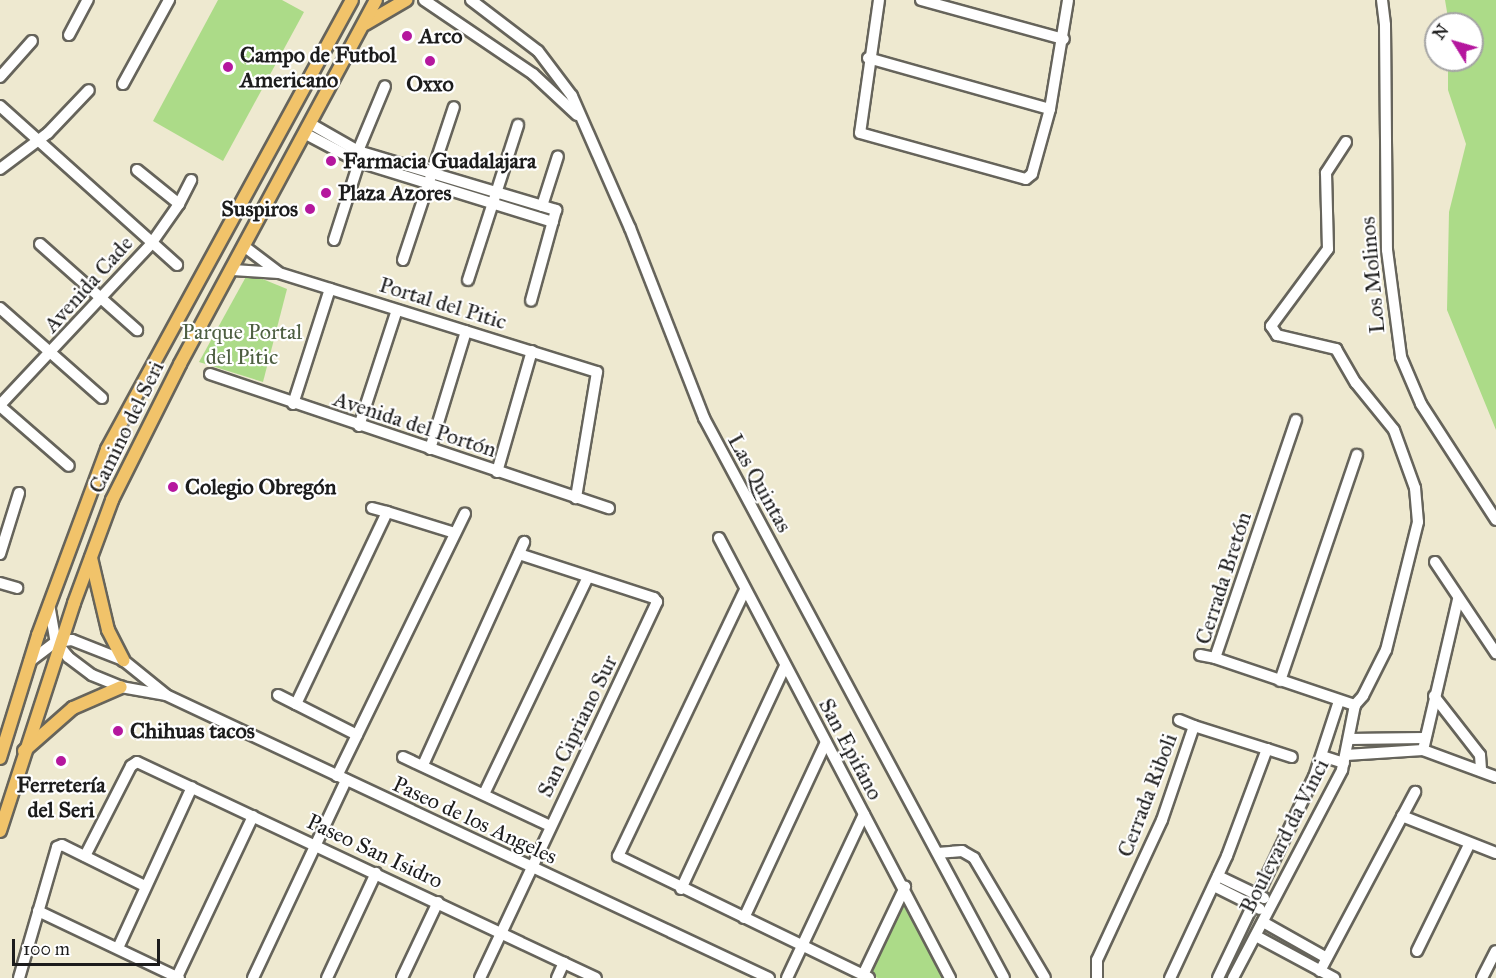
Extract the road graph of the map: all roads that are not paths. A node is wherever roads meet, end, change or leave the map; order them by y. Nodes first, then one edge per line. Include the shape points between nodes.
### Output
1 (88, 0) edge
2 (169, 0) edge
3 (376, 0) edge
4 (406, 0) edge
5 (424, 0) edge
6 (471, 0) edge
7 (879, 0) edge
8 (921, 0) edge
9 (1068, 0) edge
10 (1382, 0) edge
11 (351, 1) edge
12 (364, 24) junction
13 (69, 34) dead end
14 (1064, 39) junction
15 (32, 41) dead end
16 (868, 58) junction
17 (0, 77) edge
18 (123, 84) dead end
19 (385, 86) dead end
20 (89, 90) dead end
21 (0, 106) edge
22 (454, 107) dead end
23 (1050, 109) junction
24 (578, 117) junction
25 (518, 125) dead end
26 (309, 129) junction
27 (37, 139) junction
28 (1346, 142) dead end
29 (558, 156) dead end
30 (358, 157) junction
31 (0, 169) edge
32 (137, 170) dead end
33 (433, 174) junction
34 (190, 180) dead end
35 (425, 184) junction
36 (493, 198) junction
37 (179, 204) junction
38 (542, 206) junction
39 (553, 222) junction
40 (334, 240) dead end
41 (40, 244) dead end
42 (151, 244) junction
43 (245, 247) junction
44 (403, 260) dead end
45 (177, 265) dead end
46 (233, 270) junction
47 (279, 273) junction
48 (468, 280) dead end
49 (330, 289) junction
50 (100, 299) junction
51 (531, 301) dead end
52 (0, 308) edge
53 (397, 310) junction
54 (137, 330) dead end
55 (466, 331) junction
56 (532, 351) junction
57 (50, 355) junction
58 (210, 374) dead end
59 (102, 398) dead end
60 (293, 404) junction
61 (0, 405) edge
62 (1296, 420) dead end
63 (359, 426) junction
64 (430, 449) junction
65 (1357, 455) dead end
66 (69, 466) dead end
67 (497, 471) junction
68 (19, 492) dead end
69 (576, 498) junction
70 (372, 508) dead end
71 (609, 508) dead end
72 (387, 512) junction
73 (465, 514) dead end
74 (1496, 520) edge
75 (455, 533) junction
76 (719, 538) dead end
77 (524, 542) dead end
78 (0, 554) edge
79 (519, 554) junction
80 (91, 558) junction
81 (1435, 562) dead end
82 (588, 577) junction
83 (0, 583) edge
84 (17, 588) dead end
85 (745, 590) junction
86 (1458, 599) junction
87 (49, 604) junction
88 (60, 644) junction
89 (1496, 652) edge
90 (1200, 655) dead end
91 (1215, 658) junction
92 (123, 660) junction
93 (29, 662) junction
94 (785, 666) junction
95 (142, 674) junction
96 (1280, 681) junction
97 (120, 687) junction
98 (133, 690) junction
99 (165, 695) junction
100 (278, 695) dead end
101 (1434, 696) junction
102 (1339, 701) junction
103 (296, 704) junction
104 (1355, 705) junction
105 (1179, 720) dead end
106 (1194, 726) junction
107 (357, 735) junction
108 (1424, 738) junction
109 (1348, 739) junction
110 (826, 742) junction
111 (1267, 749) junction
112 (1423, 750) junction
113 (24, 752) junction
114 (1322, 756) junction
115 (404, 757) dead end
116 (1292, 757) dead end
117 (0, 758) edge
118 (1345, 759) junction
119 (423, 765) junction
120 (1481, 771) junction
121 (1496, 777) edge
122 (341, 778) junction
123 (192, 787) junction
124 (1415, 792) dead end
125 (484, 794) junction
126 (864, 814) junction
127 (253, 816) junction
128 (1402, 816) junction
129 (550, 826) junction
130 (0, 831) edge
131 (1470, 843) junction
132 (316, 844) junction
133 (1496, 853) edge
134 (938, 854) junction
135 (85, 856) junction
136 (530, 868) junction
137 (376, 873) junction
138 (1216, 881) junction
139 (146, 886) junction
140 (905, 887) junction
141 (681, 888) junction
142 (1256, 900) junction
143 (438, 902) junction
144 (38, 910) junction
145 (1268, 912) junction
146 (744, 918) junction
147 (501, 932) junction
148 (1256, 936) junction
149 (803, 946) junction
150 (118, 948) junction
151 (1417, 951) dead end
152 (1496, 951) edge
153 (1327, 958) junction
154 (564, 962) junction
155 (1320, 971) junction
156 (24, 976) edge
157 (866, 977) edge
158 (178, 978) edge
159 (254, 978) edge
160 (327, 978) edge
161 (402, 978) edge
162 (480, 978) edge
163 (557, 978) edge
164 (596, 978) edge
165 (769, 978) edge
166 (787, 978) edge
167 (950, 978) edge
168 (1004, 978) edge
169 (1045, 978) edge
170 (1097, 978) edge
171 (1170, 978) edge
172 (1218, 978) edge
173 (1233, 978) edge
174 (1334, 978) edge
175 (1482, 978) edge

1 - 13 street
2 - 18 street
3 - 12 main road, Camino del Seri
4 - 12 main road
5 - 24 street, Las Quintas via 533,74
6 - 24 street, Las Quintas via 538,51 565,84
7 - 16 street
8 - 14 street
9 - 14 street
10 - 74 street, Los Molinos via 1387,250 1401,357 1421,404
11 - 87 main road, Camino del Seri via 116,431
12 - 26 main road, Camino del Seri
14 - 23 street
15 - 17 street
16 - 23 street
16 - 23 street via 859,128 864,136 1026,179 1032,174
19 - 30 street
20 - 27 street
21 - 27 street
22 - 33 street
24 - 134 street, Las Quintas via 630,228 704,418
25 - 36 street
26 - 30 street
26 - 43 main road, Camino del Seri
27 - 31 street
27 - 42 street
28 - 104 street via 1326,173 1328,249 1271,326 1277,335 1336,349 1356,383 1394,430 1415,488 1418,522 1386,650
29 - 38 street
30 - 33 street
30 - 35 street
30 - 40 street
32 - 37 street
33 - 35 street
33 - 36 street
34 - 37 street, Avenida Cade
35 - 36 street
35 - 44 street
36 - 38 street
36 - 39 street
36 - 48 street
37 - 42 street, Avenida Cade
38 - 39 street via 556,210
39 - 51 street
41 - 50 street
42 - 45 street
42 - 50 street, Avenida Cade
43 - 46 main road, Camino del Seri
43 - 47 street, Portal del Pitic
46 - 47 street, Portal del Pitic
46 - 80 main road, Camino del Seri via 138,446
47 - 49 street, Portal del Pitic
49 - 53 street, Portal del Pitic
49 - 60 street
50 - 54 street
50 - 57 street, Avenida Cade
52 - 57 street
53 - 55 street, Portal del Pitic
53 - 63 street
55 - 56 street, Portal del Pitic
55 - 64 street
56 - 67 street
56 - 69 street, Portal del Pitic via 595,371 598,376
57 - 59 street
57 - 61 street, Avenida Cade
58 - 60 street, Avenida del Portón
60 - 63 street, Avenida del Portón
61 - 66 street
62 - 91 street, Cerrada Bretón
63 - 64 street, Avenida del Portón
64 - 67 street, Avenida del Portón
65 - 96 street
67 - 69 street, Avenida del Portón
68 - 78 street
69 - 71 street, Avenida del Portón
70 - 72 street
72 - 75 street
72 - 103 street
73 - 75 street
75 - 107 street
76 - 85 street, San Epifano
77 - 79 street
79 - 82 street
79 - 119 street
80 - 88 main road, Camino del Seri
80 - 92 main road via 105,619
81 - 86 street
82 - 125 street
82 - 129 street, San Cipriano Sur via 657,600
83 - 84 street
85 - 94 street, San Epifano
85 - 141 street via 619,848 621,859
86 - 89 street
86 - 101 street
87 - 88 street
87 - 93 main road, Camino del Seri
88 - 92 street via 84,643
88 - 93 street
88 - 97 street via 92,675
88 - 113 main road, Camino del Seri
90 - 91 street
91 - 96 street, Cerrada Bretón
92 - 95 street
93 - 117 main road, Camino del Seri
94 - 110 street, San Epifano
94 - 141 street
95 - 98 street
95 - 99 street
96 - 102 street, Cerrada Bretón
97 - 98 street
97 - 113 main road via 73,708
98 - 99 street
99 - 122 street, Paseo de los Angeles
100 - 103 street
101 - 108 street
101 - 120 street via 1480,755
102 - 104 street, Cerrada Bretón
102 - 114 street, Boulevard da Vinci
103 - 107 street
104 - 109 street, Boulevard da Vinci
105 - 106 street
106 - 111 street, Cerrada Riboli
106 - 170 street, Cerrada Riboli via 1159,828 1096,960
107 - 122 street
108 - 109 street
108 - 112 street
109 - 118 street, Boulevard da Vinci
110 - 126 street, San Epifano
110 - 146 street
111 - 116 street, Cerrada Riboli
111 - 138 street
112 - 118 street
112 - 120 street
113 - 130 main road, Camino del Seri
114 - 118 street
114 - 142 street, Boulevard da Vinci
115 - 119 street
118 - 145 street, Boulevard da Vinci
119 - 125 street
120 - 121 street
122 - 132 street
122 - 136 street, Paseo de los Angeles
123 - 127 street, Paseo San Isidro
123 - 135 street, Paseo San Isidro via 137,762 131,766
123 - 139 street
124 - 128 street
125 - 129 street
126 - 140 street, San Epifano
126 - 149 street
127 - 132 street, Paseo San Isidro
127 - 158 street
128 - 131 street
128 - 153 street
129 - 136 street, San Cipriano Sur
131 - 133 street
131 - 151 street
132 - 137 street, Paseo San Isidro
132 - 159 street
134 - 168 street, Las Quintas
134 - 169 street via 962,850 974,858
135 - 139 street
135 - 144 street via 63,845 55,849
136 - 147 street, San Cipriano Sur
136 - 165 street, Paseo de los Angeles
137 - 143 street, Paseo San Isidro
137 - 160 street
138 - 142 street
138 - 171 street
139 - 150 street
140 - 157 street
140 - 167 street, San Epifano
141 - 146 street
142 - 145 street
142 - 172 street, Boulevard da Vinci
143 - 147 street, Paseo San Isidro
143 - 161 street
144 - 150 street
144 - 156 street
145 - 148 street, Boulevard da Vinci
145 - 153 street
146 - 149 street
147 - 154 street, Paseo San Isidro
147 - 162 street, San Cipriano Sur
148 - 155 street
148 - 173 street, Boulevard da Vinci
149 - 157 street
149 - 166 street
150 - 158 street
152 - 175 street
153 - 155 street
154 - 163 street
154 - 164 street, Paseo San Isidro
155 - 174 street

